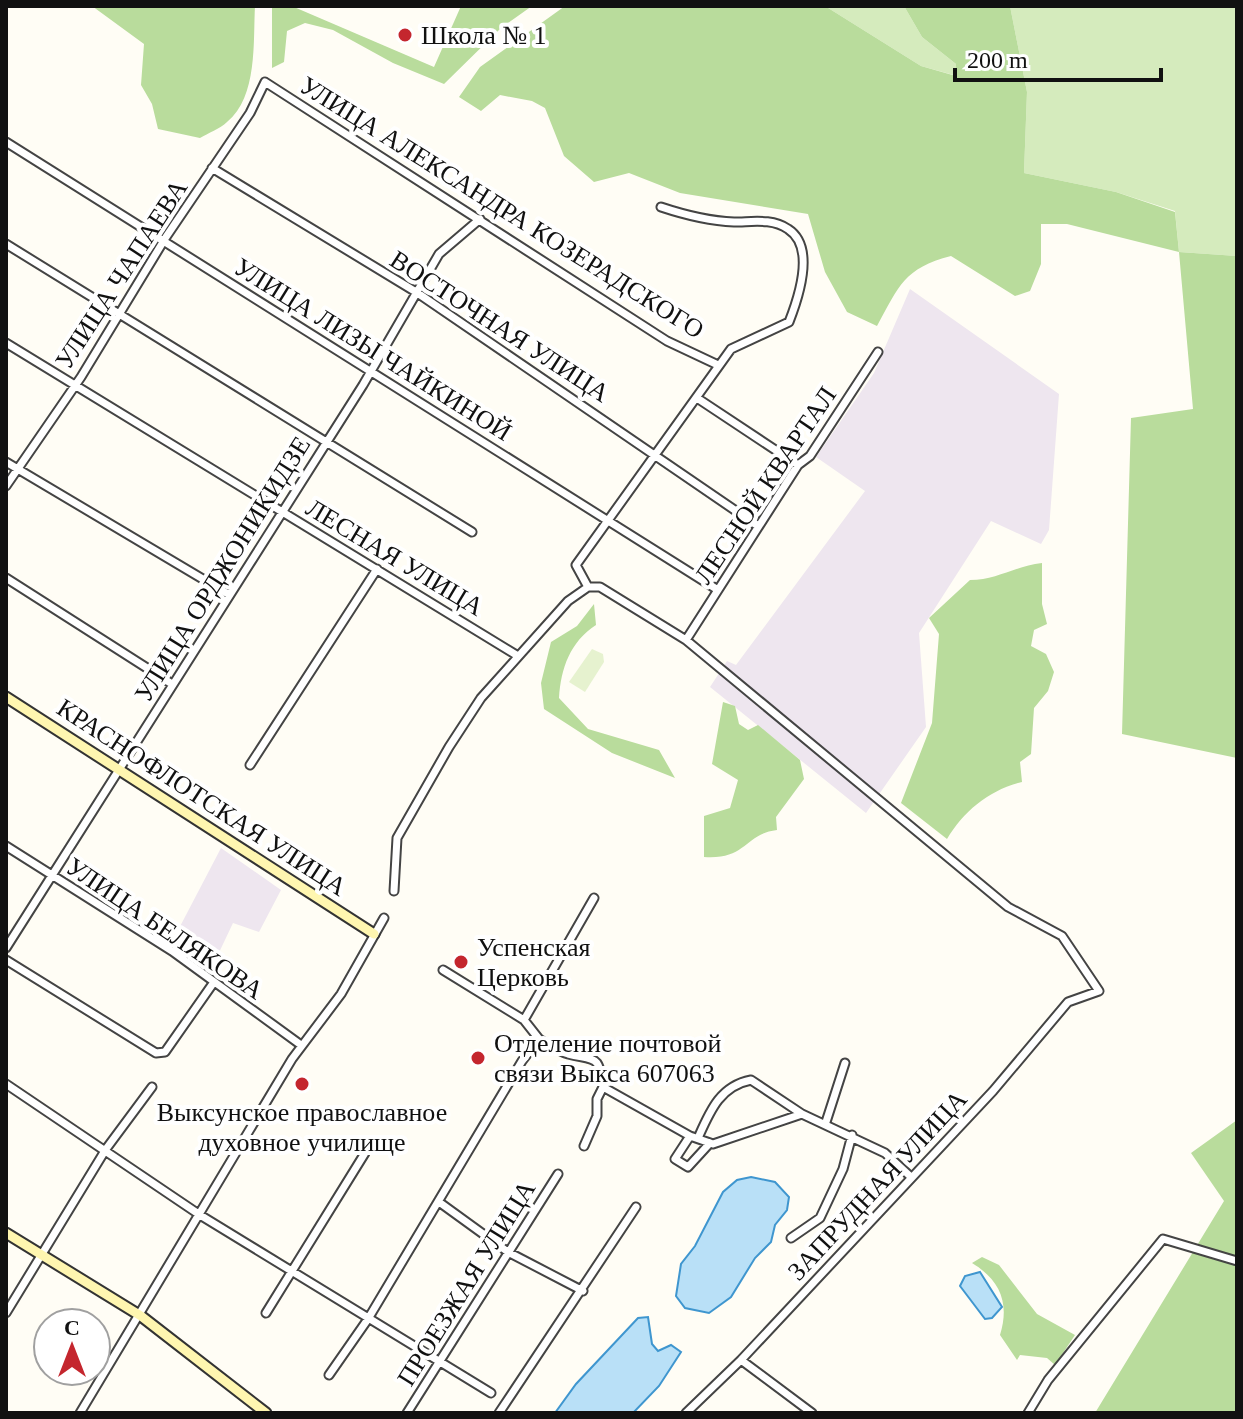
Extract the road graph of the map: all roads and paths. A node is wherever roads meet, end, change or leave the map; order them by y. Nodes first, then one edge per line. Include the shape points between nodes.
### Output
1 (265, 82) joint
2 (6, 142) edge
3 (212, 168) junction
4 (661, 207) dead end
5 (480, 219) junction
6 (163, 242) junction
7 (6, 244) edge
8 (416, 292) junction
9 (121, 314) junction
10 (6, 343) edge
11 (878, 352) dead end
12 (718, 365) junction
13 (370, 372) junction
14 (74, 386) junction
15 (697, 398) junction
16 (327, 442) junction
17 (656, 453) junction
18 (6, 462) edge
19 (798, 465) junction
20 (17, 469) junction
21 (6, 486) edge
22 (281, 512) junction
23 (606, 519) junction
24 (758, 526) junction
25 (472, 532) dead end
26 (377, 569) junction
27 (6, 578) edge
28 (588, 587) junction
29 (718, 590) junction
30 (228, 594) junction
31 (686, 640) junction
32 (518, 656) junction
33 (172, 684) junction
34 (6, 697) edge
35 (250, 765) dead end
36 (120, 769) junction
37 (6, 846) edge
38 (51, 876) junction
39 (394, 891) dead end
40 (594, 898) dead end
41 (384, 918) dead end
42 (374, 934) junction
43 (6, 948) edge
44 (6, 960) edge
45 (443, 970) dead end
46 (214, 982) junction
47 (524, 1020) junction
48 (539, 1039) junction
49 (301, 1045) junction
50 (845, 1063) dead end
51 (6, 1084) edge
52 (152, 1087) dead end
53 (603, 1087) junction
54 (802, 1114) junction
55 (826, 1122) junction
56 (852, 1135) junction
57 (694, 1137) junction
58 (710, 1143) junction
59 (584, 1146) dead end
60 (106, 1149) junction
61 (365, 1153) dead end
62 (558, 1174) dead end
63 (911, 1177) junction
64 (439, 1202) junction
65 (636, 1207) dead end
66 (200, 1215) junction
67 (6, 1233) edge
68 (791, 1238) dead end
69 (508, 1252) junction
70 (41, 1255) junction
71 (1237, 1261) edge
72 (290, 1270) junction
73 (583, 1291) junction
74 (6, 1313) edge
75 (266, 1313) dead end
76 (141, 1316) junction
77 (368, 1319) junction
78 (741, 1360) junction
79 (440, 1365) junction
80 (329, 1375) dead end
81 (491, 1393) dead end
82 (80, 1413) edge
83 (266, 1413) edge
84 (407, 1413) edge
85 (499, 1413) edge
86 (686, 1413) edge
87 (812, 1413) edge
88 (1028, 1413) edge

1 - 3 street, УЛИЦА ЧАПАЕВА
1 - 5 street, УЛИЦА АЛЕКСАНДРА КОЗЕРАДСКОГО
2 - 6 street, УЛИЦА ЛИЗЫ ЧАЙКИНОЙ
3 - 6 street, УЛИЦА ЧАПАЕВА
3 - 8 street, ВОСТОЧНАЯ УЛИЦА
4 - 12 street via 691,217 760,219 789,229 798,242 801,292 789,322 731,349
5 - 8 street, УЛИЦА ОРДЖОНИКИДЗЕ via 439,254
5 - 12 street, УЛИЦА АЛЕКСАНДРА КОЗЕРАДСКОГО via 667,341
6 - 9 street, УЛИЦА ЧАПАЕВА
6 - 13 street, УЛИЦА ЛИЗЫ ЧАЙКИНОЙ
7 - 9 street
8 - 13 street, УЛИЦА ОРДЖОНИКИДЗЕ
8 - 17 street, ВОСТОЧНАЯ УЛИЦА
9 - 14 street, УЛИЦА ЧАПАЕВА
9 - 16 street
10 - 14 street, ЛЕСНАЯ УЛИЦА
11 - 19 street, ЛЕСНОЙ КВАРТАЛ via 810,456
12 - 15 street
13 - 16 street, УЛИЦА ОРДЖОНИКИДЗЕ
13 - 23 street, УЛИЦА ЛИЗЫ ЧАЙКИНОЙ
14 - 20 street, УЛИЦА ЧАПАЕВА
14 - 22 street, ЛЕСНАЯ УЛИЦА
15 - 17 street
15 - 19 street
16 - 22 street, УЛИЦА ОРДЖОНИКИДЗЕ
16 - 25 street
17 - 23 street
17 - 24 street, ВОСТОЧНАЯ УЛИЦА via 667,466
18 - 20 street
19 - 24 street, ЛЕСНОЙ КВАРТАЛ
20 - 21 street, УЛИЦА ЧАПАЕВА
20 - 30 street
22 - 26 street, ЛЕСНАЯ УЛИЦА
22 - 30 street, УЛИЦА ОРДЖОНИКИДЗЕ
23 - 28 street via 576,565
23 - 29 street, УЛИЦА ЛИЗЫ ЧАЙКИНОЙ
24 - 29 street, ЛЕСНОЙ КВАРТАЛ
26 - 32 street, ЛЕСНАЯ УЛИЦА
26 - 35 street
27 - 33 street
28 - 31 street via 608,589
28 - 32 street via 568,601
29 - 31 street, ЛЕСНОЙ КВАРТАЛ
30 - 33 street, УЛИЦА ОРДЖОНИКИДЗЕ
31 - 63 street, ЗАПРУДНАЯ УЛИЦА via 1008,907 1062,936 1099,991 1068,1002
32 - 39 street via 466,718 397,838
33 - 36 street, УЛИЦА ОРДЖОНИКИДЗЕ
34 - 36 street, КРАСНОФЛОТСКАЯ УЛИЦА
36 - 38 street, УЛИЦА ОРДЖОНИКИДЗЕ
36 - 42 street, КРАСНОФЛОТСКАЯ УЛИЦА
37 - 38 street, УЛИЦА БЕЛЯКОВА
38 - 43 street, УЛИЦА ОРДЖОНИКИДЗЕ
38 - 46 street, УЛИЦА БЕЛЯКОВА
40 - 47 street
41 - 42 street
42 - 49 street via 341,994
44 - 46 street via 156,1053 165,1052
45 - 47 street
46 - 49 street, УЛИЦА БЕЛЯКОВА
47 - 48 street
48 - 53 street via 564,1053 594,1059
48 - 64 street
49 - 66 street
50 - 55 street
51 - 60 street
52 - 60 street
53 - 57 street
53 - 59 street
54 - 55 street
54 - 57 street via 751,1080 734,1083
54 - 58 street
55 - 56 street
56 - 63 street via 885,1153
56 - 68 street via 820,1218
57 - 58 street
57 - 58 street via 675,1159 688,1167
60 - 66 street via 123,1166
60 - 70 street
61 - 72 street
62 - 69 street, ПРОЕЗЖАЯ УЛИЦА
63 - 78 street, ЗАПРУДНАЯ УЛИЦА
64 - 69 street
64 - 77 street
65 - 73 street
66 - 72 street
66 - 76 street
67 - 70 street
69 - 73 street
69 - 79 street, ПРОЕЗЖАЯ УЛИЦА
70 - 74 street
70 - 76 street
71 - 88 street via 1163,1239 1048,1380
72 - 75 street
72 - 77 street
73 - 85 street
76 - 82 street
76 - 83 street
77 - 79 street
77 - 80 street
78 - 86 street, ЗАПРУДНАЯ УЛИЦА
78 - 87 street
79 - 81 street
79 - 84 street, ПРОЕЗЖАЯ УЛИЦА

